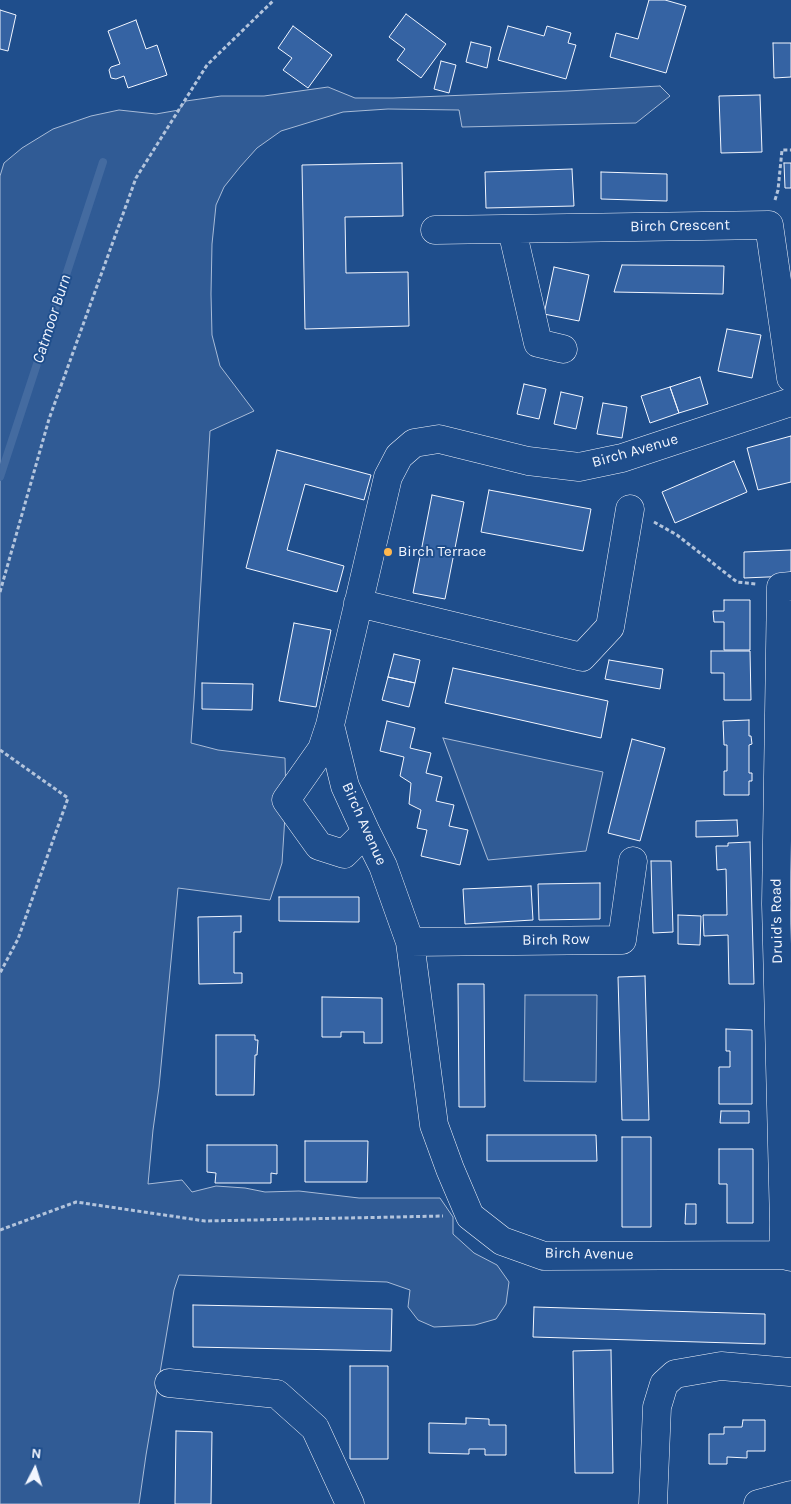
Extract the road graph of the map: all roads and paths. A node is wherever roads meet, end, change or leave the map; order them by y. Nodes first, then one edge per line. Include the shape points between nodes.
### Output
1 (274, 0) edge
2 (791, 150) edge
3 (769, 225) junction
4 (435, 230) dead end
5 (512, 230) junction
6 (563, 349) dead end
7 (791, 378) edge
8 (791, 402) edge
9 (630, 509) joint
10 (786, 586) edge
11 (0, 592) edge
12 (358, 603) junction
13 (330, 725) junction
14 (0, 750) edge
15 (366, 832) junction
16 (633, 861) dead end
17 (784, 903) edge
18 (410, 942) junction
19 (0, 973) edge
20 (470, 1216) junction
21 (0, 1230) edge
22 (787, 1256) edge
23 (790, 1372) dead end
24 (169, 1383) dead end
25 (791, 1496) edge
26 (350, 1504) edge
27 (653, 1504) edge
28 (758, 1504) edge

1 - 11 path via 207,65 136,178 49,419
2 - 3 path via 782,150 778,190
3 - 5 street, Birch Crescent
3 - 7 street
4 - 5 street, Birch Crescent
5 - 6 street via 538,343
8 - 12 street, Birch Avenue via 622,458 579,467 528,462 439,439 414,443 399,456 388,477
9 - 10 path via 677,535 737,582
9 - 12 street via 610,627 582,657
10 - 17 street, Druid's Road
12 - 13 street, Birch Avenue
13 - 15 street, Birch Avenue via 345,786
13 - 15 street via 322,749 286,800 318,846 344,854
14 - 19 path via 68,798 18,939
15 - 18 street, Birch Avenue via 383,866
16 - 18 street, Birch Row via 622,940
17 - 22 street, Druid's Road via 784,1224
18 - 20 street, Birch Avenue via 434,1125
20 - 21 path via 205,1221 76,1202
20 - 22 street, Birch Avenue via 502,1241 544,1256
23 - 27 street via 721,1366 675,1374 664,1384 657,1407
24 - 26 street via 277,1394 315,1428
25 - 28 street

